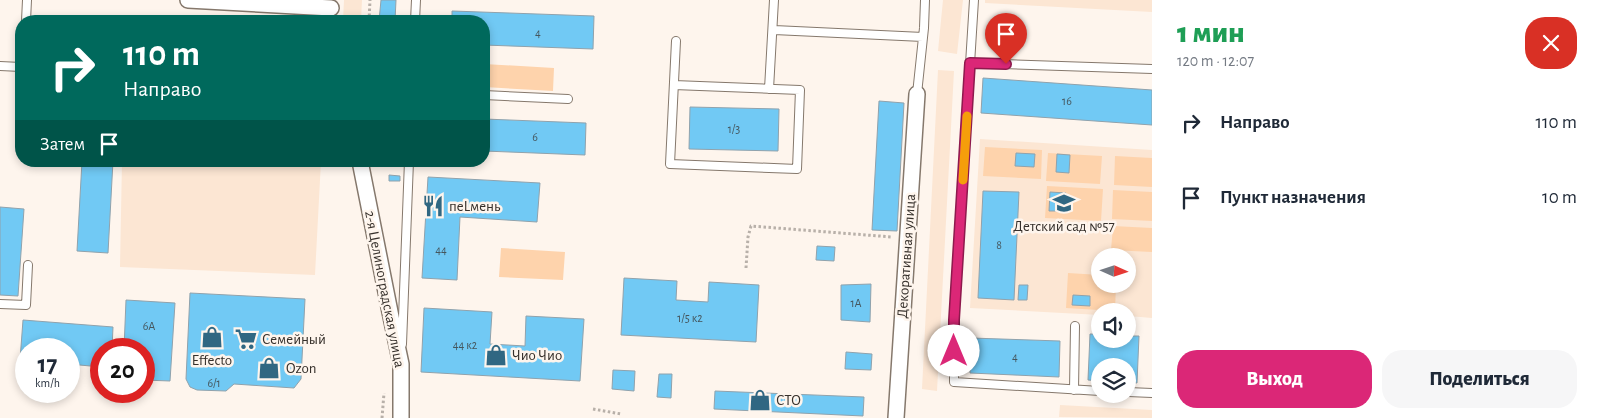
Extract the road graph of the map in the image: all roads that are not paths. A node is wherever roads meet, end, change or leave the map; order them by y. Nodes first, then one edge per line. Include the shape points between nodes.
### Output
1 (27, 0) edge
2 (188, 0) edge
3 (416, 0) edge
4 (774, 0) edge
5 (924, 0) edge
6 (974, 0) edge
7 (332, 10) edge
8 (26, 15) edge
9 (415, 15) edge
10 (774, 30) junction
11 (923, 37) junction
12 (676, 42) dead end
13 (970, 63) junction
14 (0, 66) edge
15 (15, 67) edge
16 (1152, 69) edge
17 (674, 85) junction
18 (769, 89) junction
19 (490, 94) edge
20 (917, 94) joint
21 (568, 99) dead end
22 (361, 167) edge
23 (409, 167) edge
24 (28, 265) dead end
25 (0, 304) edge
26 (1075, 326) dead end
27 (401, 364) junction
28 (1074, 390) junction
29 (1091, 391) edge
30 (1136, 392) edge
31 (1152, 393) edge
32 (401, 418) edge
33 (896, 418) edge

1 - 8 lane
2 - 7 street
3 - 9 lane
4 - 10 lane
5 - 11 lane
6 - 13 lane
10 - 11 lane
10 - 18 lane
11 - 20 lane
12 - 17 lane
13 - 16 lane
13 - 28 lane via 954,320 954,382
14 - 15 lane
17 - 18 lane
17 - 18 lane via 670,164 797,169 800,90
19 - 21 lane
20 - 33 street, Декоративная улица
22 - 27 street, 2-я Целиноградская улица
23 - 27 lane
24 - 25 lane via 26,305
26 - 28 lane
27 - 32 street, 2-я Целиноградская улица
28 - 29 lane
30 - 31 lane

